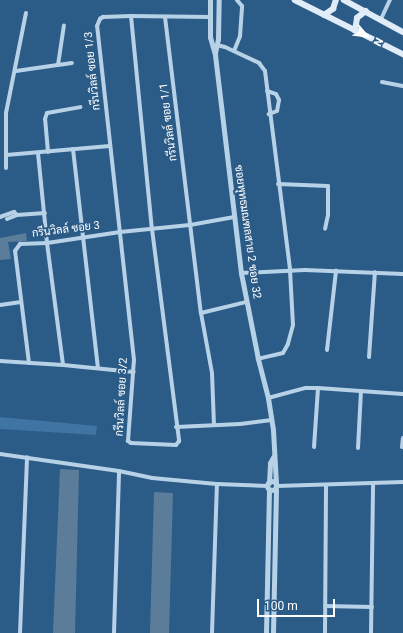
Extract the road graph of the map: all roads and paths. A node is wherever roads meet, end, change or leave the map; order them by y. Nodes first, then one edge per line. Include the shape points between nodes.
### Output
1 (210, 0) edge
2 (219, 0) edge
3 (237, 0) edge
4 (295, 0) edge
5 (336, 0) edge
6 (344, 0) edge
7 (390, 0) edge
8 (366, 11) junction
9 (26, 13) dead end
10 (324, 15) junction
11 (131, 16) junction
12 (165, 17) junction
13 (210, 17) junction
14 (219, 17) junction
15 (381, 19) junction
16 (64, 25) dead end
17 (356, 31) junction
18 (403, 32) edge
19 (217, 45) junction
20 (234, 51) junction
21 (403, 54) edge
22 (215, 55) junction
23 (72, 63) dead end
24 (58, 65) junction
25 (16, 71) junction
26 (382, 82) dead end
27 (403, 86) edge
28 (267, 91) junction
29 (80, 107) dead end
30 (270, 114) junction
31 (110, 146) junction
32 (73, 149) junction
33 (48, 152) junction
34 (38, 153) junction
35 (6, 155) junction
36 (6, 168) dead end
37 (278, 184) junction
38 (45, 213) junction
39 (17, 216) junction
40 (234, 216) junction
41 (0, 217) edge
42 (7, 219) dead end
43 (190, 225) junction
44 (152, 229) junction
45 (325, 229) dead end
46 (120, 232) junction
47 (83, 238) junction
48 (47, 243) junction
49 (290, 270) junction
50 (336, 271) junction
51 (375, 272) junction
52 (241, 273) junction
53 (403, 274) edge
54 (22, 302) junction
55 (246, 302) junction
56 (0, 305) edge
57 (201, 313) junction
58 (327, 350) dead end
59 (369, 357) dead end
60 (258, 359) junction
61 (0, 361) edge
62 (29, 363) junction
63 (63, 365) junction
64 (98, 368) junction
65 (134, 372) junction
66 (318, 388) junction
67 (361, 392) junction
68 (403, 394) edge
69 (268, 398) junction
70 (272, 420) junction
71 (214, 425) junction
72 (176, 427) junction
73 (403, 438) edge
74 (314, 447) dead end
75 (402, 447) edge
76 (358, 448) dead end
77 (0, 454) edge
78 (28, 457) junction
79 (273, 457) junction
80 (119, 470) junction
81 (403, 482) edge
82 (217, 484) junction
83 (374, 484) junction
84 (326, 485) junction
85 (269, 486) junction
86 (276, 486) junction
87 (325, 606) junction
88 (372, 607) junction
89 (20, 633) edge
90 (114, 633) edge
91 (212, 633) edge
92 (266, 633) edge
93 (273, 633) edge
94 (325, 633) edge
95 (372, 633) edge

1 - 13 street, ซอยพุทธมณฑลสาย 2 ซอย 32
2 - 14 street, ซอยพุทธมณฑลสาย 2 ซอย 32
3 - 20 street via 242,6 240,36
4 - 10 main road
5 - 10 main road via 333,8
6 - 8 main road
7 - 15 street
8 - 15 main road
8 - 17 main road via 357,18
9 - 25 street
10 - 17 main road
11 - 12 street, กรีนวิลล์ ซอย 1/3
11 - 31 street, กรีนวิลล์ ซอย 1/3 via 103,17 97,26
11 - 44 street, กรีนวิลล์ ซอย 3/2
12 - 13 street, กรีนวิลล์ ซอย 1/3
12 - 43 street, กรีนวิลล์ ซอย 1/1
13 - 14 street
13 - 22 street, ซอยพุทธมณฑลสาย 2 ซอย 32 via 210,38
14 - 19 street, ซอยพุทธมณฑลสาย 2 ซอย 32
15 - 18 main road
16 - 24 street
17 - 21 main road
19 - 20 street
19 - 22 street, ซอยพุทธมณฑลสาย 2 ซอย 32
20 - 28 street via 263,67
22 - 40 street, ซอยพุทธมณฑลสาย 2 ซอย 32
23 - 24 street
24 - 25 street
25 - 35 street via 6,113
26 - 27 street
28 - 30 street
28 - 30 street via 276,94 279,100 277,111
29 - 33 street via 47,113 45,119
30 - 37 street
31 - 32 street
31 - 46 street, กรีนวิลล์ ซอย 1/3
32 - 33 street
32 - 47 street
33 - 34 street
34 - 35 street
34 - 38 street
35 - 36 street
37 - 45 street via 328,186 328,216
37 - 49 street
38 - 39 street
38 - 48 street
39 - 41 street via 14,212
39 - 42 street
40 - 43 street, กรีนวิลล์ ซอย 3
40 - 52 street, ซอยพุทธมณฑลสาย 2 ซอย 32
43 - 44 street, กรีนวิลล์ ซอย 3
43 - 57 street, กรีนวิลล์ ซอย 1/1
44 - 46 street, กรีนวิลล์ ซอย 3
44 - 72 street, กรีนวิลล์ ซอย 3/2
46 - 47 street, กรีนวิลล์ ซอย 3
46 - 65 street, กรีนวิลล์ ซอย 3/2
47 - 48 street, กรีนวิลล์ ซอย 3
47 - 64 street
48 - 54 street, กรีนวิลล์ ซอย 3 via 20,244 16,247
48 - 63 street
49 - 50 street
49 - 52 street
49 - 60 street via 293,325 288,344 283,353
50 - 51 street
50 - 58 street
51 - 53 street
51 - 59 street
52 - 55 street, ซอยพุทธมณฑลสาย 2 ซอย 32
54 - 56 street
54 - 62 street, กรีนวิลล์ ซอย 3
55 - 57 street
55 - 60 street, ซอยพุทธมณฑลสาย 2 ซอย 32
57 - 71 street, กรีนวิลล์ ซอย 1/1 via 212,373
60 - 69 street, ซอยพุทธมณฑลสาย 2 ซอย 32
61 - 62 street
62 - 63 street
63 - 64 street
64 - 65 street
65 - 72 street, กรีนวิลล์ ซอย 3/2 via 129,442 176,444 179,441
66 - 67 street
66 - 69 street via 306,388
66 - 74 street
67 - 68 street
67 - 76 street
69 - 70 street, ซอยพุทธมณฑลสาย 2 ซอย 32
70 - 71 street
70 - 79 street, ซอยพุทธมณฑลสาย 2 ซอย 32
71 - 72 street
73 - 75 street
77 - 78 street
78 - 80 street
78 - 89 street
79 - 85 street, ซอยพุทธมณฑลสาย 2 ซอย 32 via 270,464
79 - 86 street, ซอยพุทธมณฑลสาย 2 ซอย 32 via 276,464
80 - 82 street via 152,478
80 - 90 street
81 - 83 street
82 - 85 street
82 - 91 street
83 - 84 street
83 - 88 street
84 - 86 street
84 - 87 street
85 - 86 street
85 - 86 street
85 - 92 street, ซอยพุทธมณฑลสาย 2 ซอย 32
86 - 93 street, ซอยพุทธมณฑลสาย 2 ซอย 32
87 - 88 street
87 - 94 street
88 - 95 street

